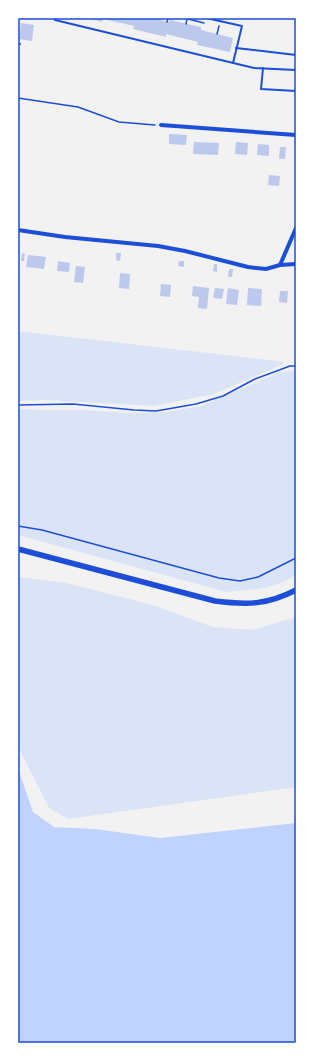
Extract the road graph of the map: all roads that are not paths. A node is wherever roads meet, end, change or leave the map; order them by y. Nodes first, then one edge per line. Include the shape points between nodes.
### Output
1 (56, 18) edge
2 (206, 18) edge
3 (236, 48) junction
4 (296, 55) edge
5 (233, 63) junction
6 (263, 68) junction
7 (296, 70) edge
8 (296, 91) edge
9 (161, 125) road end
10 (296, 135) edge
11 (296, 228) edge
12 (18, 230) edge
13 (296, 264) edge
14 (280, 265) junction
15 (18, 549) edge
16 (296, 590) edge

1 - 5 lane via 55,20
2 - 3 lane via 242,26
3 - 4 lane
3 - 5 lane
5 - 6 lane
6 - 7 lane
6 - 8 lane via 261,89
9 - 10 street
11 - 14 street
12 - 14 street via 158,246 248,267 266,269
13 - 14 street
15 - 16 main road via 215,601 241,604 265,602

